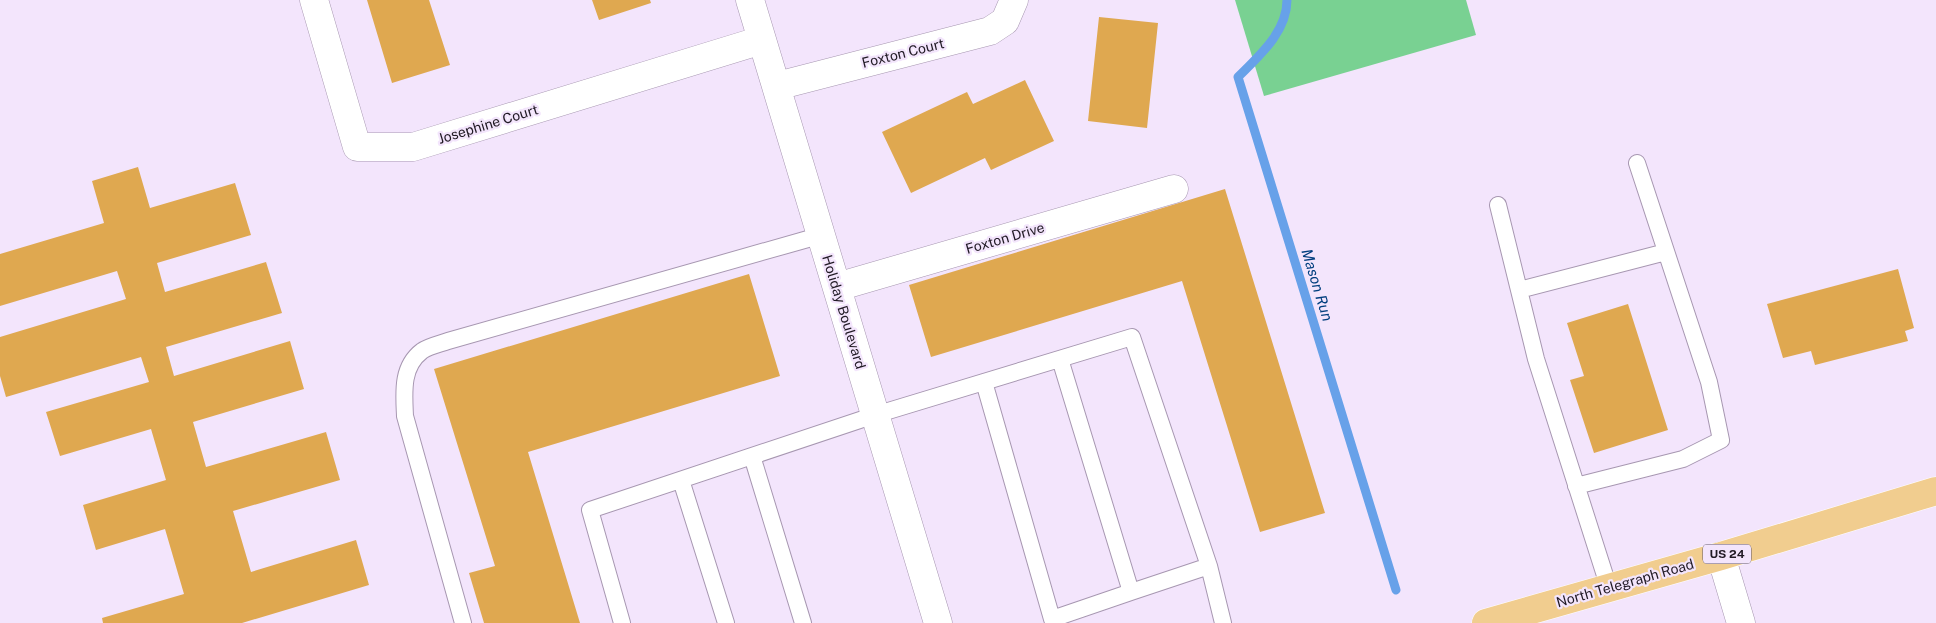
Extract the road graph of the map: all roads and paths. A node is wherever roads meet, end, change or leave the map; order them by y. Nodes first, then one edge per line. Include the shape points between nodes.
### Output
1 (314, 0) edge
2 (750, 0) edge
3 (1014, 0) edge
4 (762, 40) junction
5 (777, 86) junction
6 (1637, 163) dead end
7 (1174, 189) dead end
8 (1498, 205) dead end
9 (822, 235) junction
10 (1666, 252) junction
11 (837, 287) junction
12 (1519, 290) junction
13 (1060, 359) junction
14 (984, 382) junction
15 (875, 415) junction
16 (752, 456) junction
17 (681, 480) junction
18 (1576, 486) junction
19 (1936, 491) edge
20 (1721, 556) junction
21 (1209, 566) junction
22 (1609, 588) junction
23 (1131, 592) junction
24 (463, 623) edge
25 (622, 623) edge
26 (726, 623) edge
27 (803, 623) edge
28 (938, 623) edge
29 (1223, 623) edge
30 (1486, 623) edge
31 (1741, 623) edge

1 - 4 street, Josephine Court via 357,147 413,146
2 - 4 street, Holiday Boulevard
3 - 5 street, Foxton Court via 1006,21 990,31
4 - 5 street, Holiday Boulevard
5 - 9 street, Holiday Boulevard
6 - 10 lane
7 - 11 street, Foxton Drive
8 - 12 lane
9 - 11 street, Holiday Boulevard
9 - 24 lane via 423,350 412,363 403,385 405,416
10 - 12 lane
10 - 18 lane via 1709,382 1721,440 1683,459
11 - 15 street, Holiday Boulevard
12 - 18 lane via 1536,359
13 - 14 lane
13 - 21 lane via 1132,337
13 - 23 lane
14 - 15 lane
14 - 23 lane via 1052,619
15 - 16 lane
15 - 28 street, Holiday Boulevard
16 - 17 lane
16 - 27 lane
17 - 25 lane via 590,510
17 - 26 lane
18 - 22 lane
19 - 20 main road, North Telegraph Road / US 24
20 - 22 main road, North Telegraph Road / US 24
20 - 31 street
21 - 23 lane
21 - 29 lane
22 - 30 main road, North Telegraph Road / US 24

